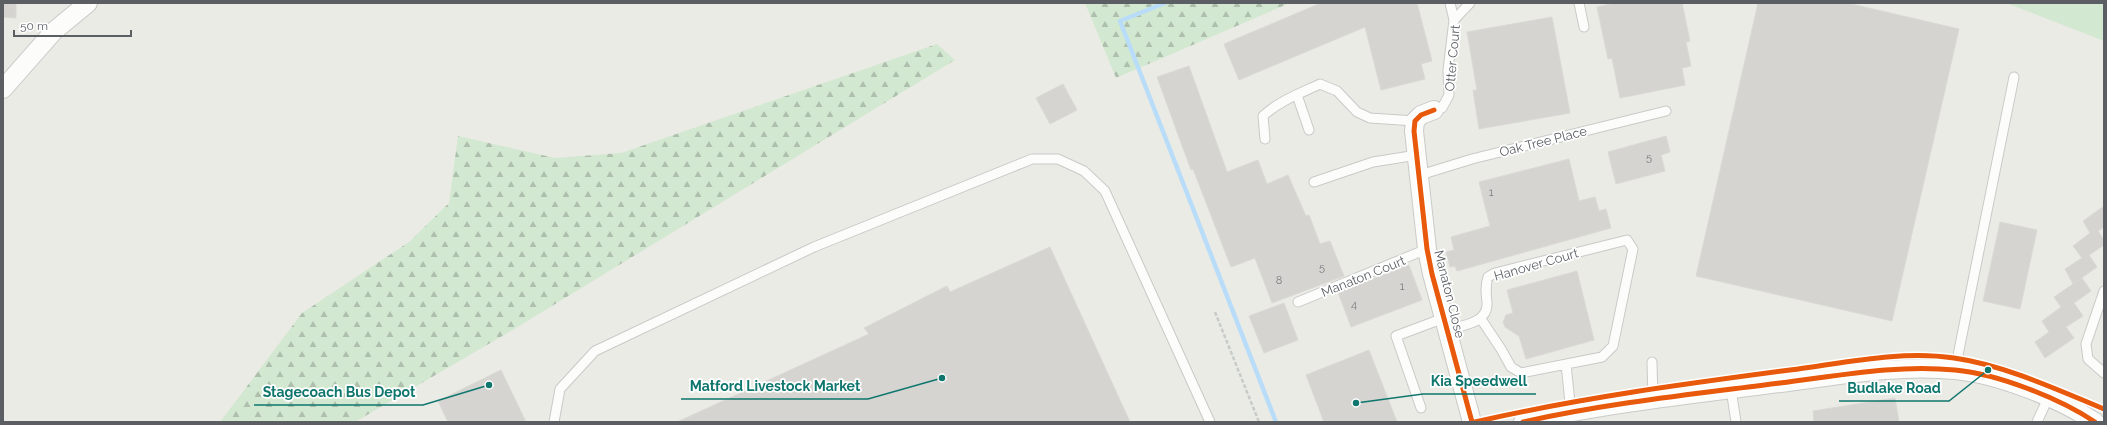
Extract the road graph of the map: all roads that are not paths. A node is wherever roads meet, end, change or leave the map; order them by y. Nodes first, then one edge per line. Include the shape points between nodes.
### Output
1 (88, 3) edge
2 (1450, 3) edge
3 (1470, 3) edge
4 (1579, 3) edge
5 (1454, 20) junction
6 (1584, 27) dead end
7 (2014, 77) dead end
8 (3, 89) edge
9 (1297, 95) junction
10 (1434, 110) joint
11 (1666, 110) dead end
12 (1415, 121) junction
13 (1309, 130) dead end
14 (1265, 139) dead end
15 (1417, 155) junction
16 (1420, 175) junction
17 (1314, 182) dead end
18 (1427, 250) junction
19 (2104, 291) edge
20 (1298, 302) dead end
21 (1481, 319) junction
22 (1446, 324) junction
23 (1652, 362) dead end
24 (1566, 364) junction
25 (1955, 370) junction
26 (2104, 373) edge
27 (1731, 390) junction
28 (2048, 396) junction
29 (1653, 401) junction
30 (1421, 408) dead end
31 (1571, 413) junction
32 (554, 422) edge
33 (1210, 422) edge
34 (1472, 422) edge
35 (1523, 422) edge
36 (1736, 422) edge
37 (2037, 422) edge
38 (2095, 422) edge

1 - 8 street via 54,31
2 - 5 lane
3 - 5 lane, Otter Court
4 - 6 lane
5 - 10 lane, Otter Court via 1448,70 1449,96 1442,108
7 - 25 lane
9 - 12 lane via 1320,84 1337,91 1357,112 1370,118
9 - 13 lane
9 - 14 lane via 1263,116
10 - 12 street via 1421,115
11 - 16 lane, Oak Tree Place via 1472,159
12 - 15 street, Manaton Close
15 - 16 street, Manaton Close
15 - 17 lane via 1373,162
16 - 18 street, Manaton Close
18 - 20 lane, Manaton Court
18 - 22 street, Manaton Close
19 - 26 lane via 2086,344 2088,359
21 - 22 lane
21 - 24 lane via 1511,368 1521,373
21 - 24 lane, Hanover Court via 1486,315 1488,306 1488,277 1495,273 1627,240 1633,249 1613,346 1602,357
22 - 30 lane via 1396,336
22 - 34 street, Manaton Close
23 - 29 lane
24 - 31 lane
25 - 27 street via 1886,370
25 - 28 street via 1990,377
27 - 29 street
27 - 36 lane
28 - 37 lane
28 - 38 street via 2075,408
29 - 31 street
31 - 35 street
32 - 33 lane via 560,389 595,351 814,247 1032,159 1058,159 1084,171 1105,191

